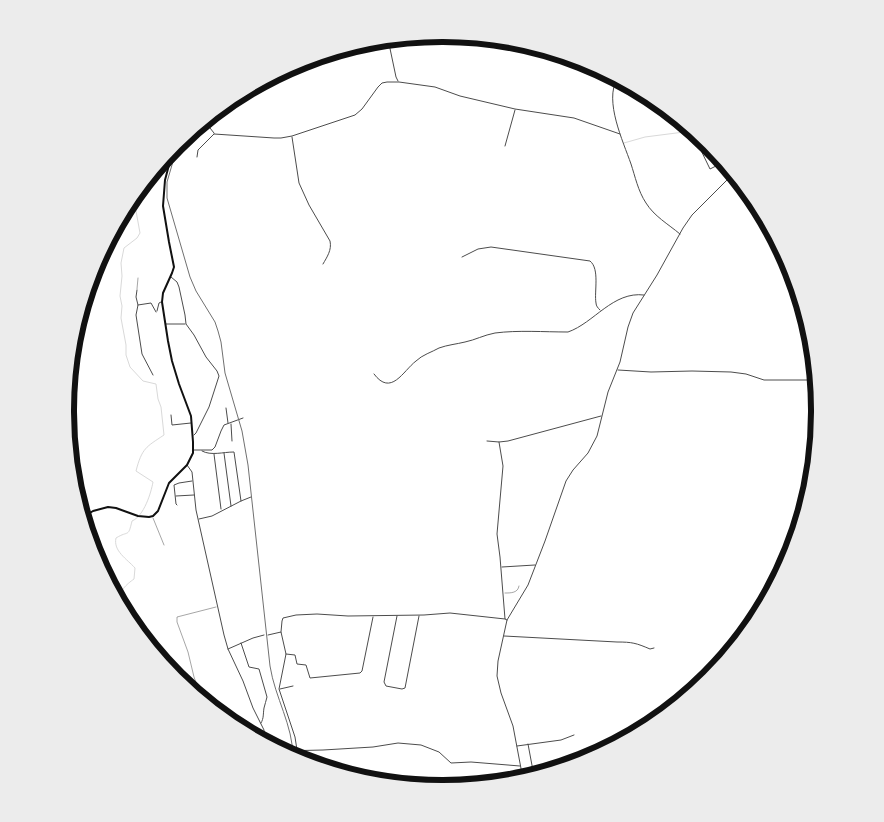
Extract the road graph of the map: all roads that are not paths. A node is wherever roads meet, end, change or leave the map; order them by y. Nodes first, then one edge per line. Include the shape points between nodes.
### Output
1 (390, 47) edge
2 (399, 82) junction
3 (613, 85) edge
4 (515, 109) junction
5 (210, 128) dead end
6 (215, 134) junction
7 (620, 134) junction
8 (292, 136) junction
9 (505, 146) dead end
10 (699, 146) edge
11 (700, 149) joint
12 (197, 157) dead end
13 (170, 163) edge
14 (717, 165) edge
15 (728, 179) edge
16 (680, 234) junction
17 (462, 257) dead end
18 (323, 264) dead end
19 (171, 277) junction
20 (138, 278) dead end
21 (137, 290) joint
22 (644, 295) junction
23 (162, 302) junction
24 (138, 305) junction
25 (600, 311) junction
26 (165, 324) junction
27 (186, 324) junction
28 (617, 370) junction
29 (374, 374) dead end
30 (153, 375) dead end
31 (809, 380) edge
32 (226, 408) dead end
33 (171, 415) dead end
34 (602, 416) junction
35 (243, 418) dead end
36 (192, 423) junction
37 (231, 423) junction
38 (228, 424) junction
39 (193, 435) junction
40 (232, 441) dead end
41 (487, 441) dead end
42 (498, 442) junction
43 (193, 450) junction
44 (202, 451) junction
45 (224, 452) junction
46 (214, 453) junction
47 (187, 465) junction
48 (193, 481) junction
49 (194, 495) junction
50 (175, 496) junction
51 (251, 497) dead end
52 (241, 501) junction
53 (177, 505) dead end
54 (231, 506) junction
55 (222, 510) junction
56 (88, 513) edge
57 (153, 516) junction
58 (198, 519) junction
59 (164, 546) dead end
60 (536, 565) junction
61 (501, 567) junction
62 (519, 586) dead end
63 (504, 594) junction
64 (218, 606) junction
65 (397, 615) junction
66 (419, 615) junction
67 (373, 616) junction
68 (506, 620) junction
69 (281, 632) junction
70 (264, 635) dead end
71 (268, 635) dead end
72 (503, 636) junction
73 (241, 643) junction
74 (228, 648) junction
75 (654, 648) dead end
76 (286, 654) junction
77 (197, 686) edge
78 (293, 686) dead end
79 (279, 689) junction
80 (262, 723) junction
81 (265, 734) edge
82 (574, 735) dead end
83 (528, 744) junction
84 (516, 746) junction
85 (297, 749) edge
86 (306, 750) joint
87 (300, 751) edge
88 (521, 766) junction
89 (532, 768) edge
90 (522, 770) edge

1 - 2 street
2 - 4 street via 435,87
2 - 8 street via 382,83 355,115
3 - 7 street via 615,116
4 - 7 street via 574,118
4 - 9 street
5 - 6 street
6 - 8 street
6 - 12 street via 201,145
7 - 16 street via 646,203
8 - 18 street via 299,183 331,244
10 - 11 street
11 - 14 street via 710,169
13 - 19 main road via 163,201 174,267
15 - 16 street via 692,215
16 - 22 street
17 - 25 street via 491,247 590,261 594,266 596,303
19 - 23 main road
19 - 27 street via 179,287
20 - 21 lane
21 - 24 street
22 - 25 street via 620,299
22 - 28 street via 630,320
23 - 24 street via 156,312 151,303
23 - 26 main road
24 - 30 street via 142,354
25 - 29 street via 568,332 496,333 442,347 418,359 398,380 391,382 386,383
26 - 27 street
26 - 36 main road
27 - 39 street via 219,376 205,417
28 - 31 street via 732,372 764,380
28 - 34 street
32 - 38 street
33 - 36 street via 172,425
34 - 42 street
34 - 60 street via 588,453 566,481
35 - 37 street
36 - 39 main road
37 - 38 street
37 - 40 street
38 - 44 street via 222,428 214,448
39 - 43 main road
41 - 42 street
42 - 61 street via 503,466 497,534
43 - 44 street
43 - 47 main road
44 - 46 street
45 - 46 street
45 - 52 street via 234,453
45 - 54 street
46 - 55 street
47 - 48 street via 192,471
47 - 57 main road via 169,483
48 - 49 street
48 - 50 street via 175,485
49 - 50 street
49 - 58 street
50 - 53 street
51 - 52 street
52 - 54 street
54 - 55 street
55 - 58 street
56 - 57 main road via 108,507 143,517
57 - 59 lane
58 - 64 street
60 - 61 street
60 - 68 street
61 - 63 street
62 - 63 lane via 515,592
63 - 68 street
64 - 74 street
64 - 77 lane via 177,617
65 - 66 street
65 - 66 street via 384,682 386,686 402,690
65 - 67 street
66 - 68 street via 450,613
67 - 69 street via 317,614 286,617 282,621
67 - 76 street via 360,673 312,679 306,665 297,664 296,656
68 - 72 street
69 - 71 street
69 - 76 street
70 - 73 street
72 - 75 street via 631,642
72 - 84 street via 497,676
73 - 74 street
73 - 80 street via 249,667 259,669 267,698
74 - 80 street
76 - 79 street
78 - 79 street
79 - 85 street
80 - 81 street
82 - 83 street
83 - 84 street
83 - 89 street
84 - 88 street
86 - 87 street
86 - 88 street via 398,743 430,748 451,763
88 - 90 street

